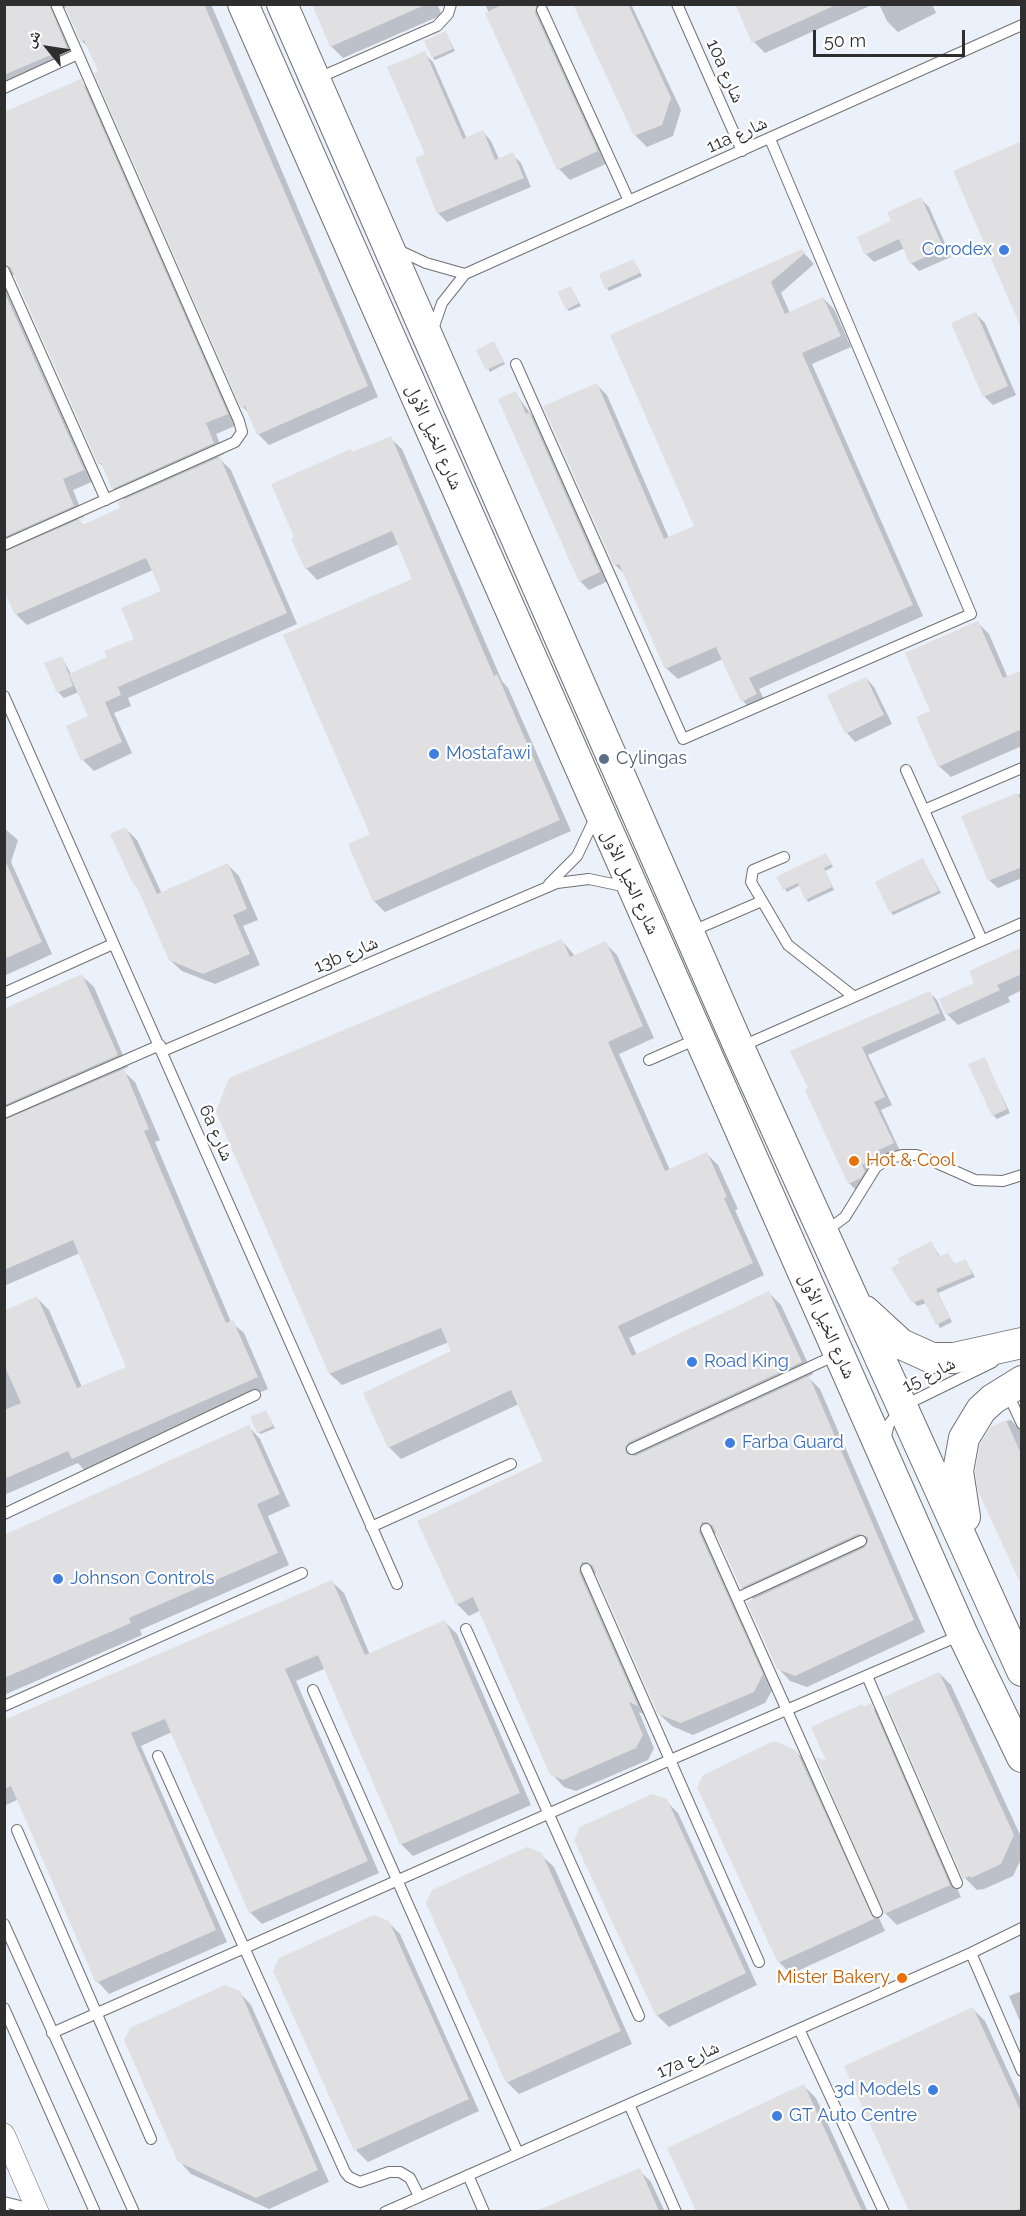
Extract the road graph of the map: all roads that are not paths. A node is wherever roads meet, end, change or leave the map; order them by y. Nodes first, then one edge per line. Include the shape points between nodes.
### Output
1 (56, 4) edge
2 (243, 4) edge
3 (282, 4) edge
4 (451, 4) edge
5 (677, 4) edge
6 (542, 10) dead end
7 (1022, 25) edge
8 (78, 54) junction
9 (316, 80) junction
10 (4, 88) edge
11 (770, 139) junction
12 (742, 151) junction
13 (629, 201) junction
14 (389, 245) junction
15 (4, 272) edge
16 (465, 273) junction
17 (430, 339) junction
18 (516, 364) dead end
19 (106, 500) junction
20 (4, 545) edge
21 (4, 696) edge
22 (1022, 768) edge
23 (906, 770) dead end
24 (924, 810) junction
25 (598, 811) junction
26 (784, 857) dead end
27 (542, 889) junction
28 (635, 890) junction
29 (762, 901) junction
30 (1022, 923) edge
31 (690, 933) junction
32 (982, 940) junction
33 (113, 944) junction
34 (4, 993) edge
35 (853, 996) junction
36 (700, 1037) junction
37 (740, 1047) junction
38 (161, 1048) junction
39 (649, 1060) dead end
40 (4, 1113) edge
41 (1022, 1175) edge
42 (825, 1232) junction
43 (858, 1306) junction
44 (1022, 1343) edge
45 (1022, 1349) edge
46 (839, 1354) junction
47 (1014, 1385) edge
48 (255, 1395) dead end
49 (903, 1406) junction
50 (1022, 1424) edge
51 (632, 1449) dead end
52 (885, 1458) junction
53 (511, 1464) dead end
54 (4, 1514) edge
55 (371, 1527) junction
56 (706, 1529) dead end
57 (861, 1541) dead end
58 (973, 1561) junction
59 (586, 1569) dead end
60 (302, 1573) dead end
61 (396, 1584) dead end
62 (739, 1598) junction
63 (466, 1629) dead end
64 (963, 1635) junction
65 (1022, 1671) edge
66 (867, 1676) junction
67 (313, 1690) dead end
68 (4, 1706) edge
69 (787, 1711) junction
70 (158, 1756) dead end
71 (1022, 1757) edge
72 (670, 1760) junction
73 (550, 1815) junction
74 (17, 1830) dead end
75 (397, 1882) junction
76 (957, 1883) dead end
77 (877, 1912) dead end
78 (4, 1924) edge
79 (1022, 1928) edge
80 (1022, 1934) edge
81 (1005, 1938) junction
82 (245, 1948) junction
83 (972, 1953) junction
84 (759, 1962) dead end
85 (4, 2008) edge
86 (97, 2013) junction
87 (639, 2016) dead end
88 (799, 2029) junction
89 (52, 2033) junction
90 (1022, 2071) edge
91 (629, 2104) junction
92 (4, 2134) edge
93 (151, 2139) dead end
94 (518, 2154) junction
95 (468, 2175) junction
96 (419, 2196) junction
97 (4, 2202) edge
98 (38, 2211) edge
99 (95, 2211) edge
100 (134, 2211) edge
101 (385, 2211) edge
102 (484, 2211) edge
103 (676, 2211) edge
104 (884, 2211) edge

1 - 8 lane
2 - 25 main road, شارع الخيل الأول
3 - 9 main road, شارع الخيل الأول
4 - 9 lane via 437,26
5 - 12 lane, 10a شارع
6 - 13 lane
7 - 11 lane, 11a شارع
8 - 10 lane
8 - 19 lane via 242,427 236,442
9 - 14 main road, شارع الخيل الأول
11 - 12 lane, 11a شارع
11 - 18 lane via 971,614 683,739
12 - 13 lane, 11a شارع
13 - 16 lane, 11a شارع
14 - 16 lane via 426,263
14 - 17 main road, شارع الخيل الأول
15 - 19 lane
16 - 17 lane, 11a شارع via 442,303
17 - 31 main road, شارع الخيل الأول
19 - 20 lane
21 - 33 lane, 6a شارع
22 - 24 lane
23 - 24 lane
24 - 32 lane
25 - 27 lane, 13b شارع via 577,856
25 - 28 main road, شارع الخيل الأول
26 - 29 lane via 756,868 751,874 751,882
27 - 28 lane, 13b شارع via 589,879
27 - 38 lane, 13b شارع
28 - 36 main road, شارع الخيل الأول
29 - 31 lane
29 - 35 lane via 788,945
30 - 32 lane
31 - 37 main road, شارع الخيل الأول
32 - 35 lane
33 - 34 lane
33 - 38 lane, 6a شارع
35 - 37 lane
36 - 39 lane
36 - 46 main road, شارع الخيل الأول
37 - 42 main road, شارع الخيل الأول
38 - 40 lane, 13b شارع
38 - 55 lane, 6a شارع
41 - 42 lane via 1003,1181 975,1180 916,1155 888,1159 876,1167 845,1218
42 - 43 main road, شارع الخيل الأول
43 - 44 main road via 901,1344 932,1358 954,1358
43 - 49 main road, شارع الخيل الأول
45 - 49 lane, شارع 15
46 - 51 lane
46 - 52 main road, شارع الخيل الأول
47 - 50 lane
47 - 58 main road via 981,1410 964,1438 960,1454 959,1487
48 - 54 lane
49 - 52 lane, شارع 15 via 889,1424
49 - 58 main road, شارع الخيل الأول
52 - 64 main road, شارع الخيل الأول
53 - 55 lane
55 - 61 lane, 6a شارع
56 - 62 lane
57 - 62 lane
58 - 65 main road, شارع الخيل الأول
59 - 72 lane
60 - 68 lane
62 - 69 lane
63 - 73 lane
64 - 66 lane
64 - 71 main road, شارع الخيل الأول
66 - 69 lane
66 - 76 lane
67 - 75 lane
69 - 72 lane
69 - 77 lane
70 - 82 lane
72 - 73 lane
72 - 84 lane
73 - 75 lane
73 - 87 lane
74 - 86 lane
75 - 82 lane
75 - 94 lane
78 - 89 lane
79 - 81 lane, 17a شارع
80 - 81 lane, 17a شارع
81 - 83 lane, 17a شارع
82 - 86 lane
82 - 96 lane via 345,2172 360,2182 400,2172 410,2178
83 - 88 lane, 17a شارع
83 - 90 lane
85 - 99 lane
86 - 89 lane
86 - 93 lane
88 - 91 lane, 17a شارع
88 - 104 lane
89 - 100 lane
91 - 94 lane, 17a شارع
91 - 103 lane
92 - 98 street
94 - 95 lane, 17a شارع
95 - 96 lane, 17a شارع
95 - 102 lane
96 - 101 lane, 17a شارع
97 - 98 lane

